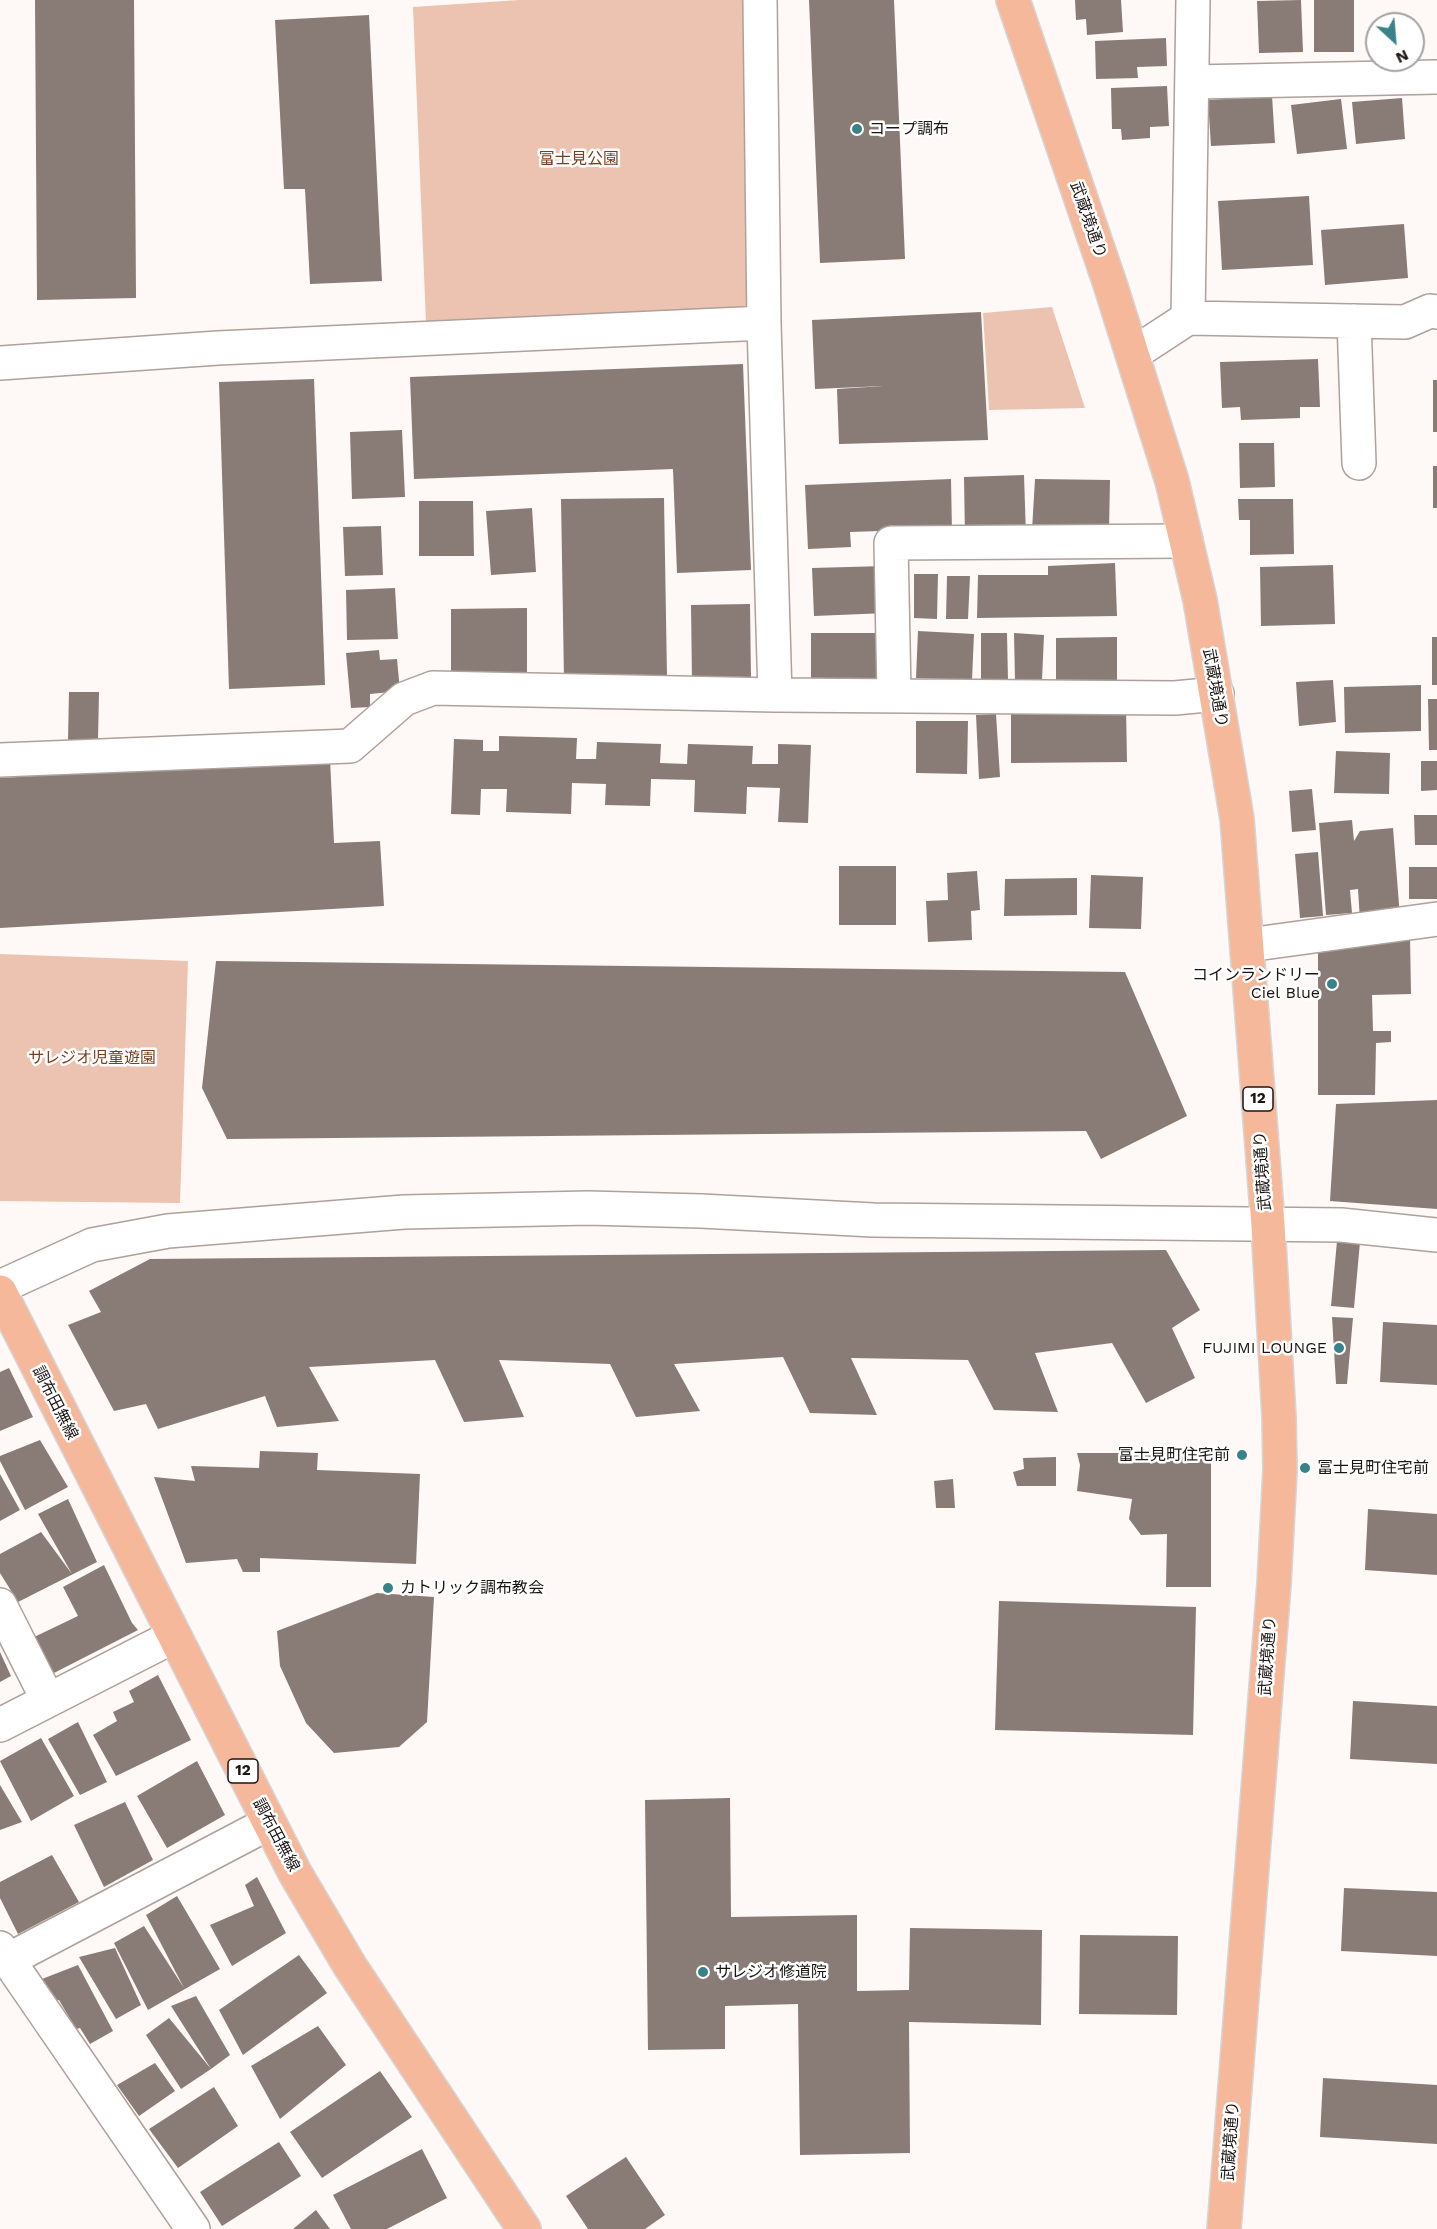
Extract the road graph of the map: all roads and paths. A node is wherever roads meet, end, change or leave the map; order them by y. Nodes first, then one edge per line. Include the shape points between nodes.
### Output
1 (760, 0) edge
2 (1013, 0) edge
3 (1193, 0) edge
4 (1437, 78) edge
5 (1193, 82) junction
6 (1437, 312) edge
7 (1188, 318) junction
8 (1354, 321) junction
9 (764, 323) junction
10 (1133, 354) junction
11 (0, 363) edge
12 (1359, 463) dead end
13 (1186, 541) junction
14 (894, 694) junction
15 (1217, 694) junction
16 (774, 695) junction
17 (0, 760) edge
18 (1437, 919) edge
19 (1248, 945) junction
20 (1268, 1225) junction
21 (1437, 1234) edge
22 (0, 1287) edge
23 (0, 1292) edge
24 (9, 1332) edge
25 (0, 1605) edge
26 (174, 1636) junction
27 (48, 1700) junction
28 (0, 1725) edge
29 (269, 1823) junction
30 (4, 1954) edge
31 (193, 2229) edge
32 (524, 2229) edge
33 (1224, 2229) edge

1 - 9 street
2 - 10 main road, 武蔵境通り / 12
3 - 5 street
4 - 5 street
5 - 7 street
6 - 8 street via 1430,311 1405,322
7 - 8 street
7 - 10 street
8 - 12 street
9 - 11 street via 218,348
9 - 16 street
10 - 13 main road, 武蔵境通り / 12
13 - 14 street via 891,543
13 - 15 main road, 武蔵境通り / 12
14 - 15 street via 1175,698
14 - 16 street
15 - 19 main road, 武蔵境通り / 12 via 1237,819
16 - 17 street via 433,688 404,699 350,746
18 - 19 street
19 - 20 main road, 武蔵境通り / 12
20 - 21 street
20 - 22 street via 873,1221 588,1208 404,1212 168,1231 92,1245
20 - 33 main road, 武蔵境通り / 12 via 1280,1470
23 - 24 main road, 調布田無線 / 12
24 - 26 main road, 調布田無線 / 12
25 - 27 street
26 - 27 street
26 - 29 main road, 調布田無線 / 12
27 - 28 street
29 - 30 street
29 - 32 main road, 調布田無線 / 12 via 350,1966
30 - 31 street

